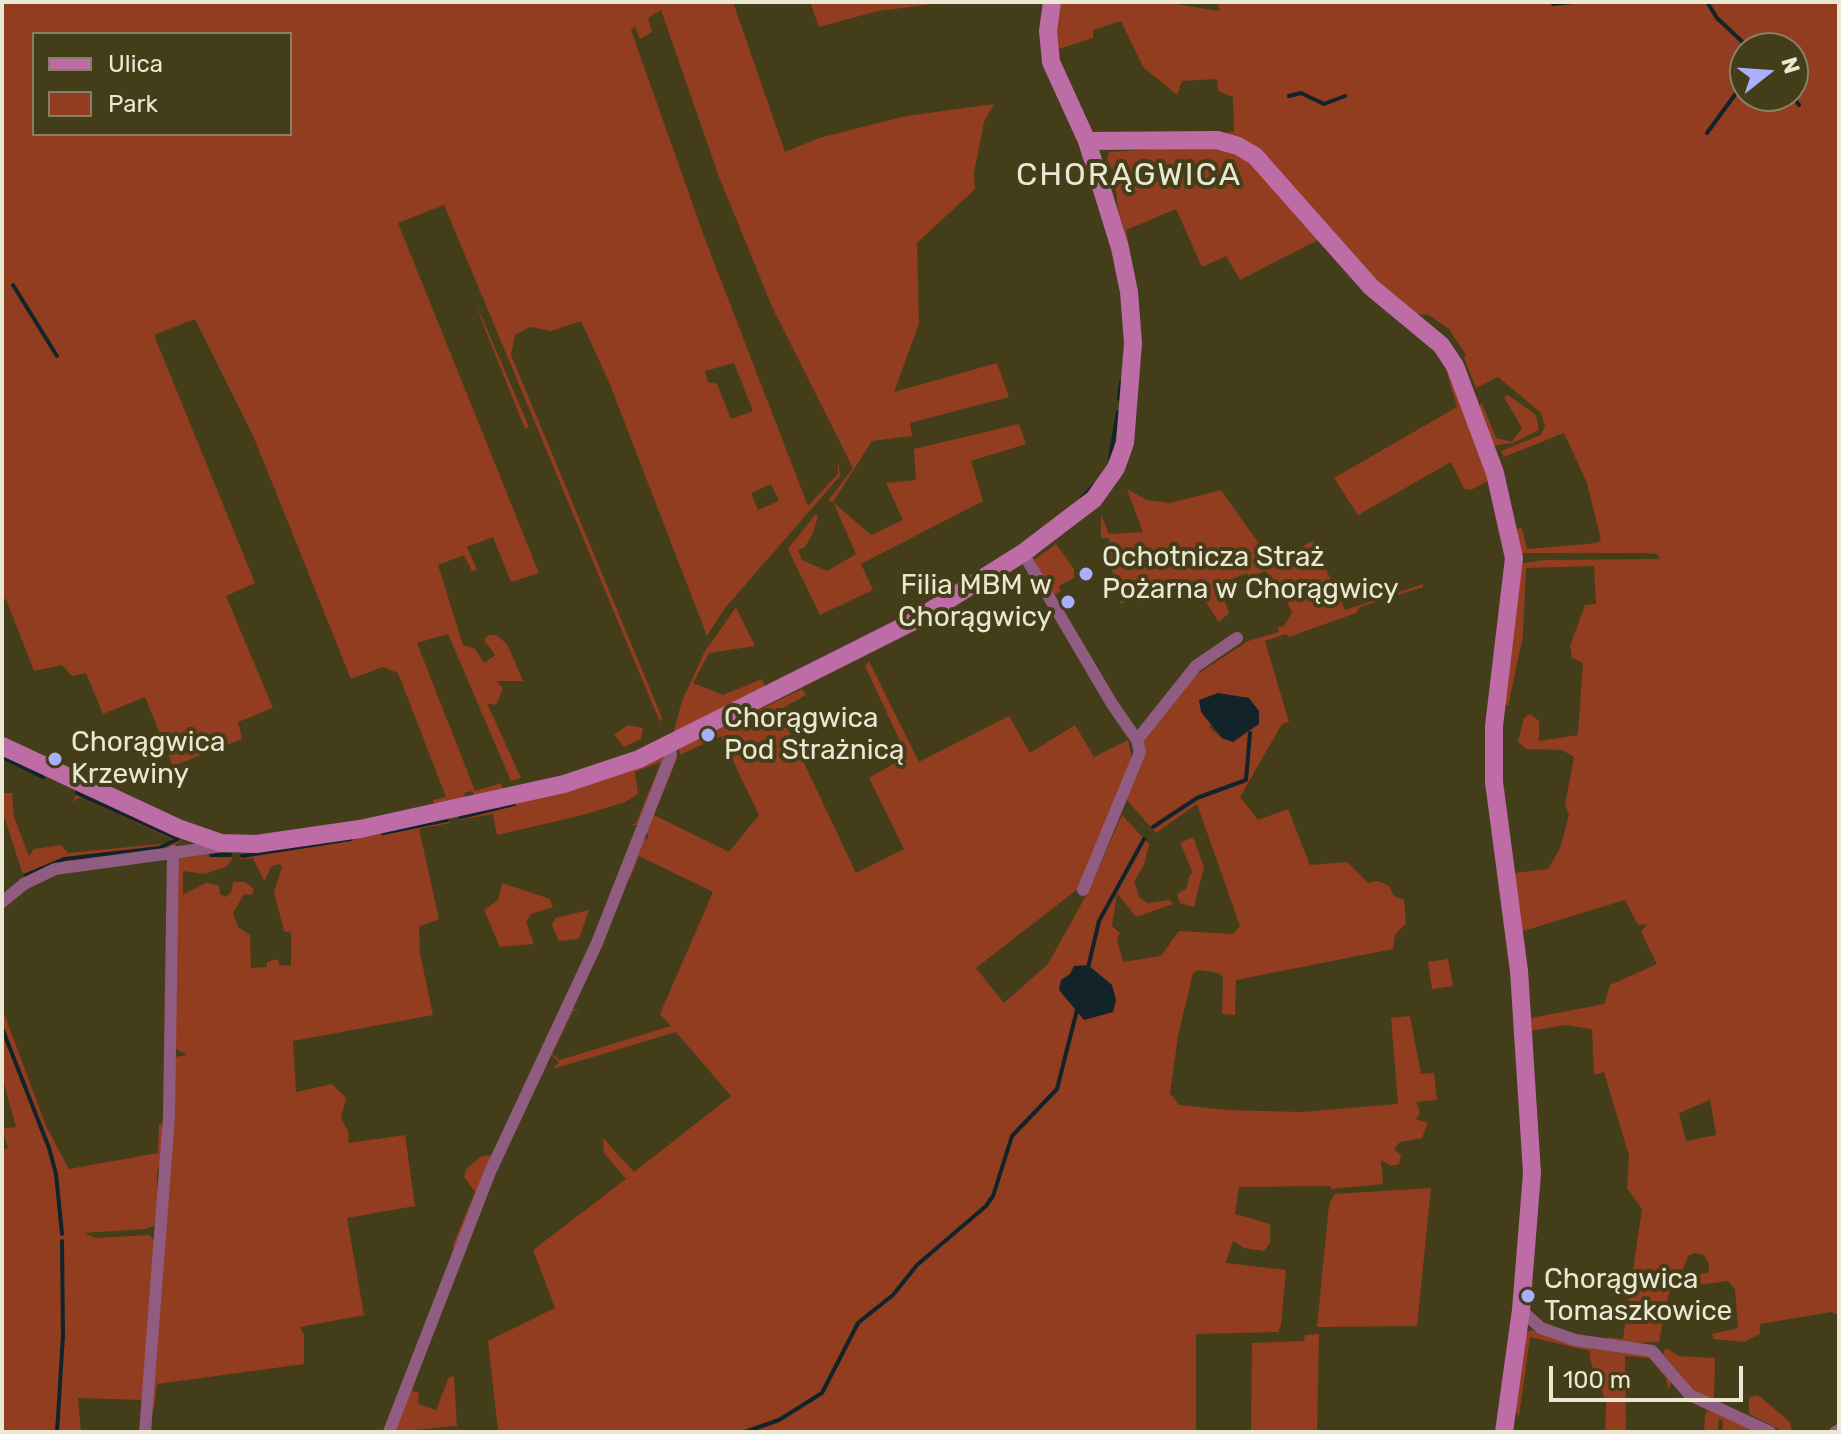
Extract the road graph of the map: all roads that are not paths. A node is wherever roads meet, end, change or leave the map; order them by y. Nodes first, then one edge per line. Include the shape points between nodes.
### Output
1 (1052, 2) edge
2 (1087, 141) junction
3 (1023, 553) junction
4 (1237, 638) dead end
5 (1137, 740) junction
6 (670, 744) junction
7 (2, 746) edge
8 (189, 841) junction
9 (173, 851) junction
10 (1083, 890) dead end
11 (2, 902) edge
12 (1521, 1310) junction
13 (145, 1432) edge
14 (389, 1432) edge
15 (1504, 1432) edge
16 (1770, 1432) edge

1 - 2 street via 1051,62
2 - 3 street via 1129,292 1133,343 1125,443 1116,468 1094,499
2 - 12 street via 1217,140 1255,156 1371,287 1441,345 1455,366 1488,451 1514,558 1493,760 1532,1133
3 - 5 street
3 - 6 street via 916,620
4 - 5 street via 1196,666
5 - 10 street via 1140,752
6 - 8 street via 548,788 346,831 237,845
6 - 14 street via 671,755 597,943 490,1172
7 - 8 street
8 - 9 street
9 - 11 street via 55,869
9 - 13 street via 168,1131
12 - 15 street
12 - 16 street via 1541,1328 1575,1340 1652,1351 1690,1395

